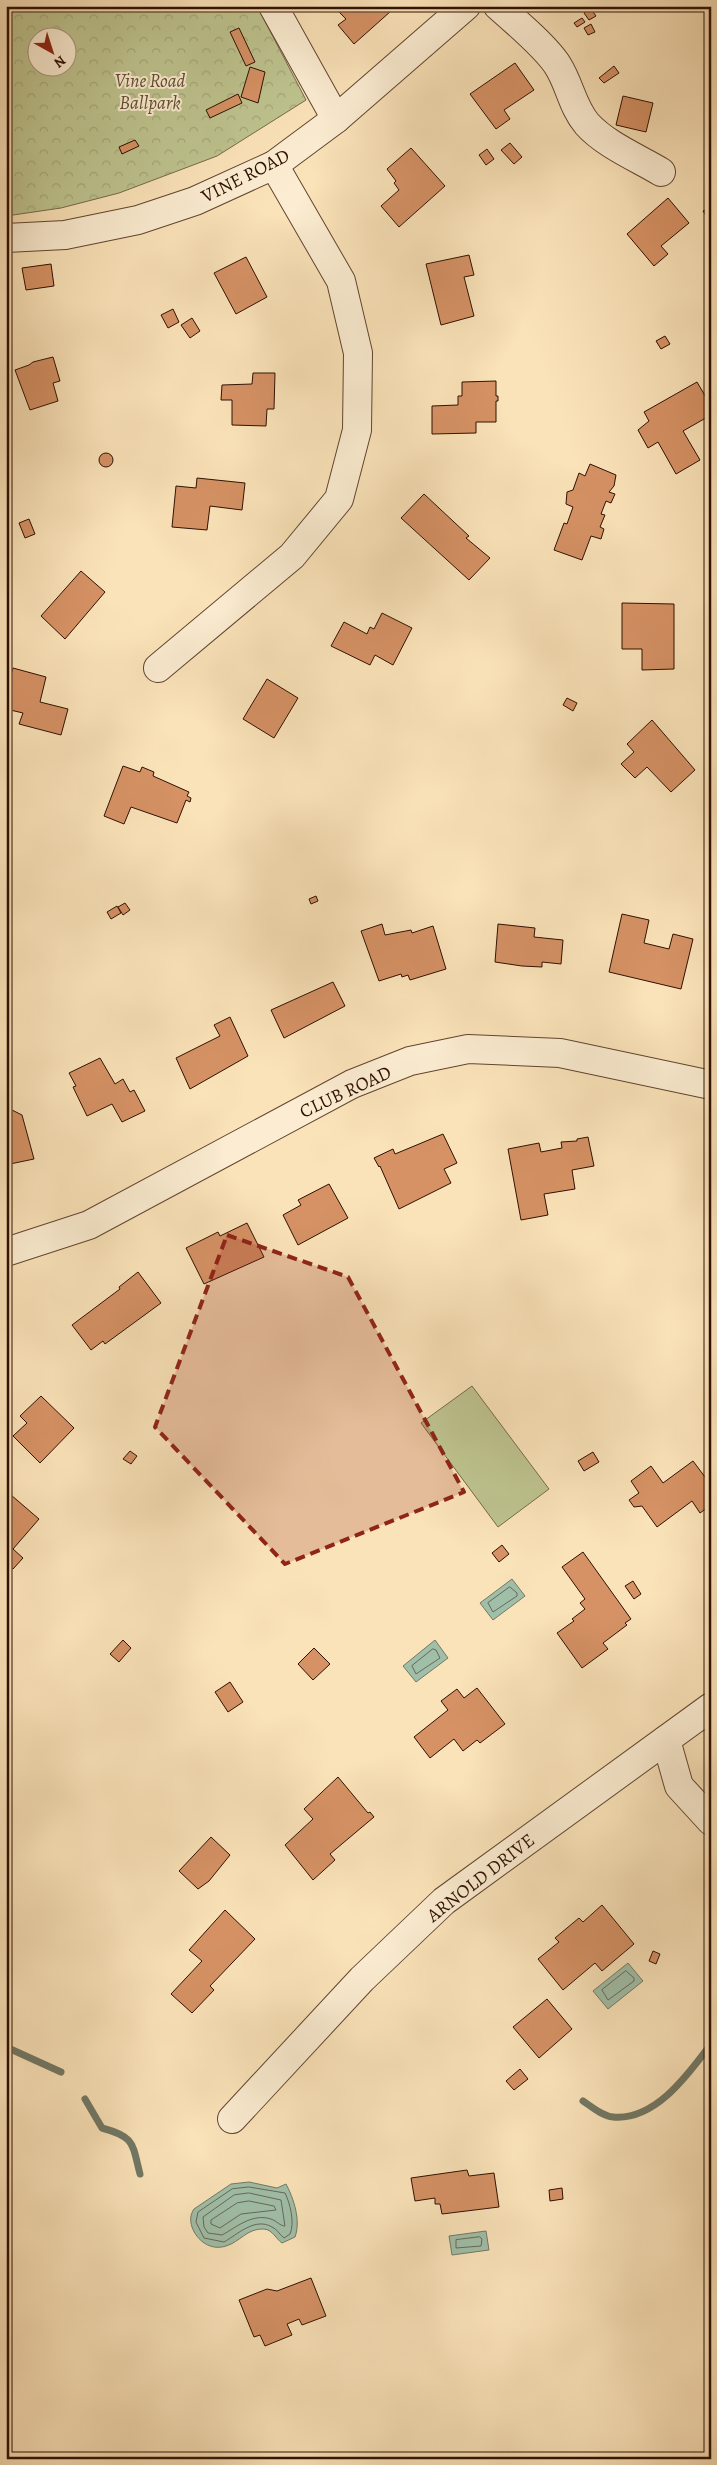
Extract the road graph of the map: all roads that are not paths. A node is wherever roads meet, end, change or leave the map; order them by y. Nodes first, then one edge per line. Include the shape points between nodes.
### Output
1 (273, 6) edge
2 (466, 6) edge
3 (498, 6) edge
4 (336, 119) junction
5 (274, 165) junction
6 (661, 172) dead end
7 (6, 238) edge
8 (158, 668) dead end
9 (711, 1085) edge
10 (6, 1252) edge
11 (711, 1707) edge
12 (666, 1740) junction
13 (711, 1821) edge
14 (232, 2119) dead end

1 - 4 street
2 - 4 street, VINE ROAD
3 - 6 street via 558,66 571,99 588,124 605,139
4 - 5 street, VINE ROAD
5 - 7 street, VINE ROAD via 195,201 138,220 65,236
5 - 8 street via 341,281 358,353 357,430 339,499 292,556
9 - 10 street, CLUB ROAD via 560,1053 468,1049 410,1061 352,1084 89,1225
11 - 12 street, ARNOLD DRIVE
12 - 13 street via 678,1786
12 - 14 street, ARNOLD DRIVE via 444,1901 362,1979

